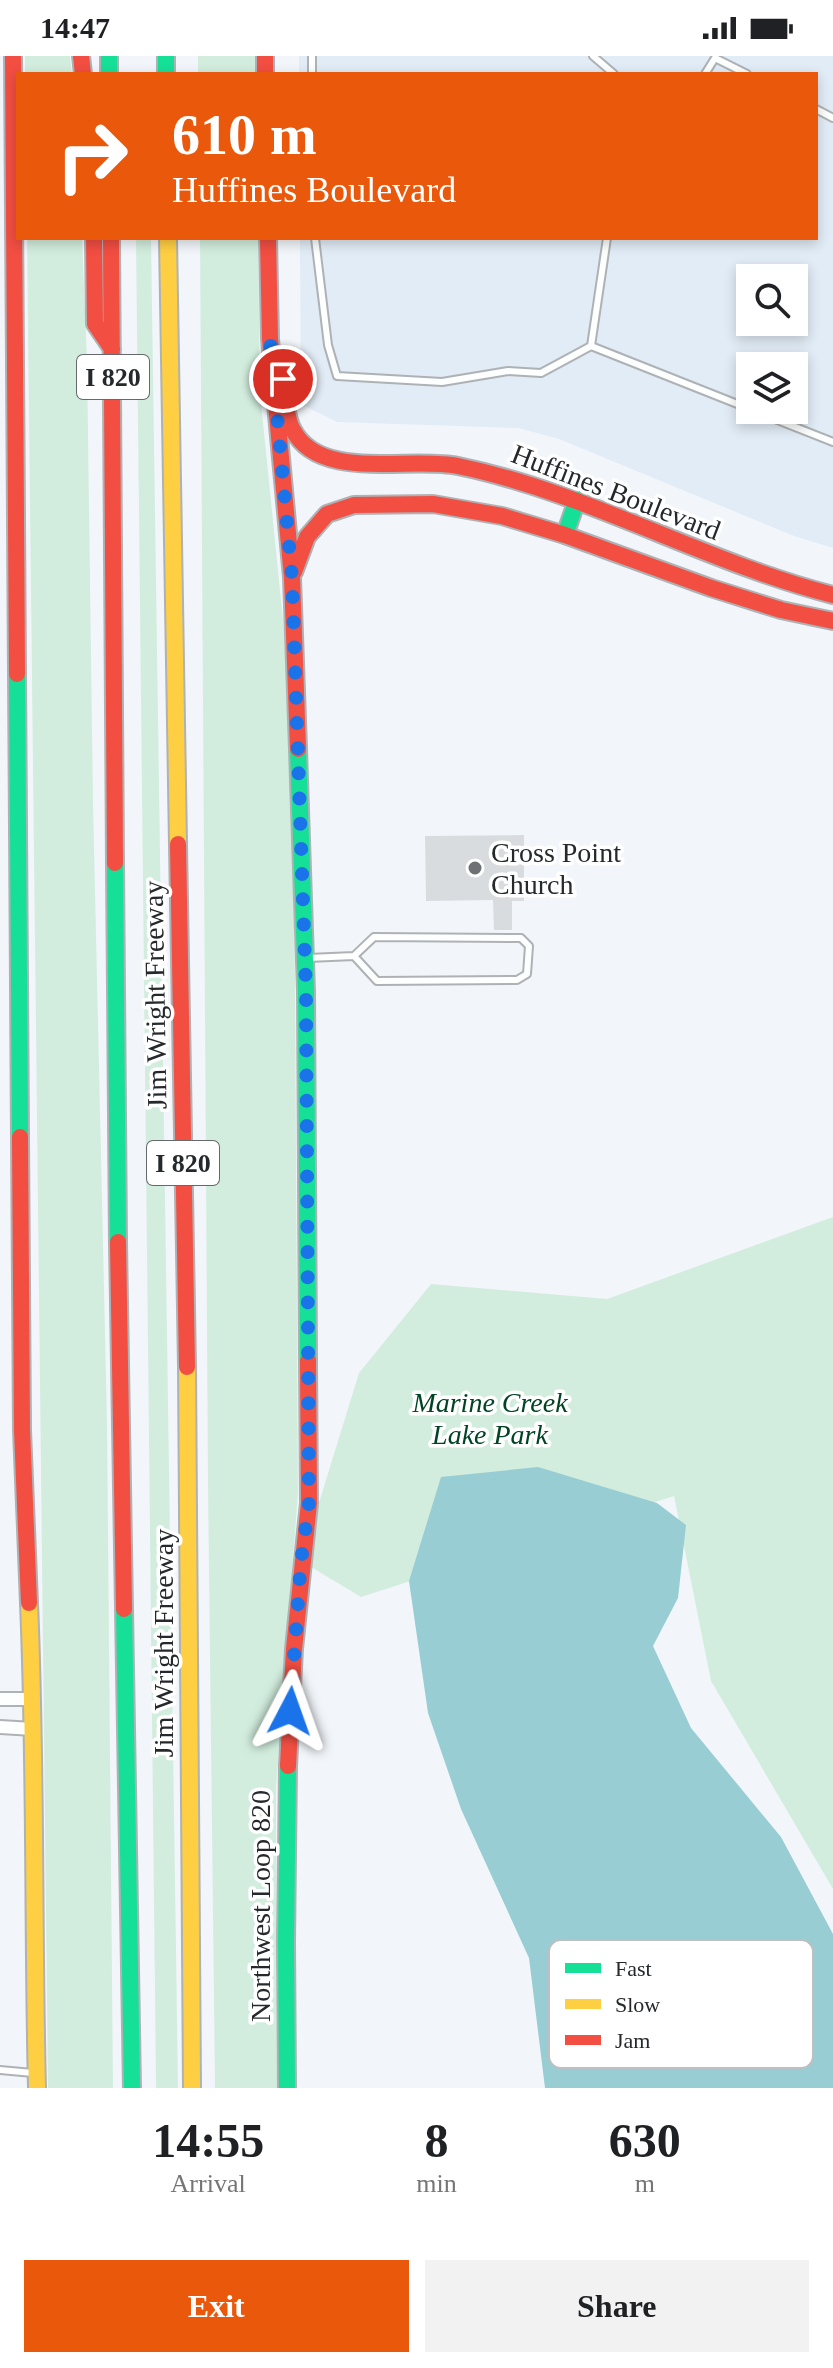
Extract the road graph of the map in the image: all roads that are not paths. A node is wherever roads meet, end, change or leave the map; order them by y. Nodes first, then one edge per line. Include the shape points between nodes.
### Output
1 (13, 56) edge
2 (593, 56) edge
3 (612, 72) edge
4 (706, 72) edge
5 (743, 72) edge
6 (94, 240) edge
7 (111, 240) edge
8 (168, 240) edge
9 (268, 240) edge
10 (315, 240) edge
11 (607, 240) edge
12 (270, 339) junction
13 (591, 346) junction
14 (112, 349) junction
15 (736, 404) edge
16 (787, 424) edge
17 (833, 442) edge
18 (577, 500) junction
19 (565, 535) junction
20 (292, 577) junction
21 (833, 595) edge
22 (833, 621) edge
23 (354, 956) junction
24 (304, 958) junction
25 (0, 1699) edge
26 (33, 1699) junction
27 (0, 1727) edge
28 (33, 1729) junction
29 (0, 2070) edge
30 (37, 2081) edge
31 (132, 2088) edge
32 (192, 2088) edge
33 (287, 2088) edge

1 - 26 main road via 22,1430
2 - 3 lane
4 - 5 lane via 715,58
6 - 14 main road via 95,324
7 - 14 main road, Jim Wright Freeway / I 820
8 - 32 main road, Jim Wright Freeway / I 820 via 186,1282
9 - 12 main road, Northwest Loop 820
10 - 13 lane via 337,376 442,382 508,371 541,373
11 - 13 lane
12 - 18 main road, Huffines Boulevard via 281,356 287,414 309,452 343,463 448,463
12 - 20 main road, Northwest Loop 820
13 - 15 lane
14 - 31 main road, Jim Wright Freeway / I 820 via 116,1082
16 - 17 lane
18 - 19 main road
18 - 21 main road, Huffines Boulevard via 733,565
19 - 20 main road, Huffines Boulevard via 502,516 433,504 354,505 327,514 317,525
19 - 22 main road, Huffines Boulevard via 711,588
20 - 24 main road, Northwest Loop 820
23 - 23 lane via 374,937 521,938 529,946 527,974 517,980 377,981
23 - 24 lane
24 - 33 main road, Northwest Loop 820 via 309,1503 286,1763
25 - 26 street
26 - 28 main road
27 - 28 street
28 - 30 main road
29 - 30 lane

